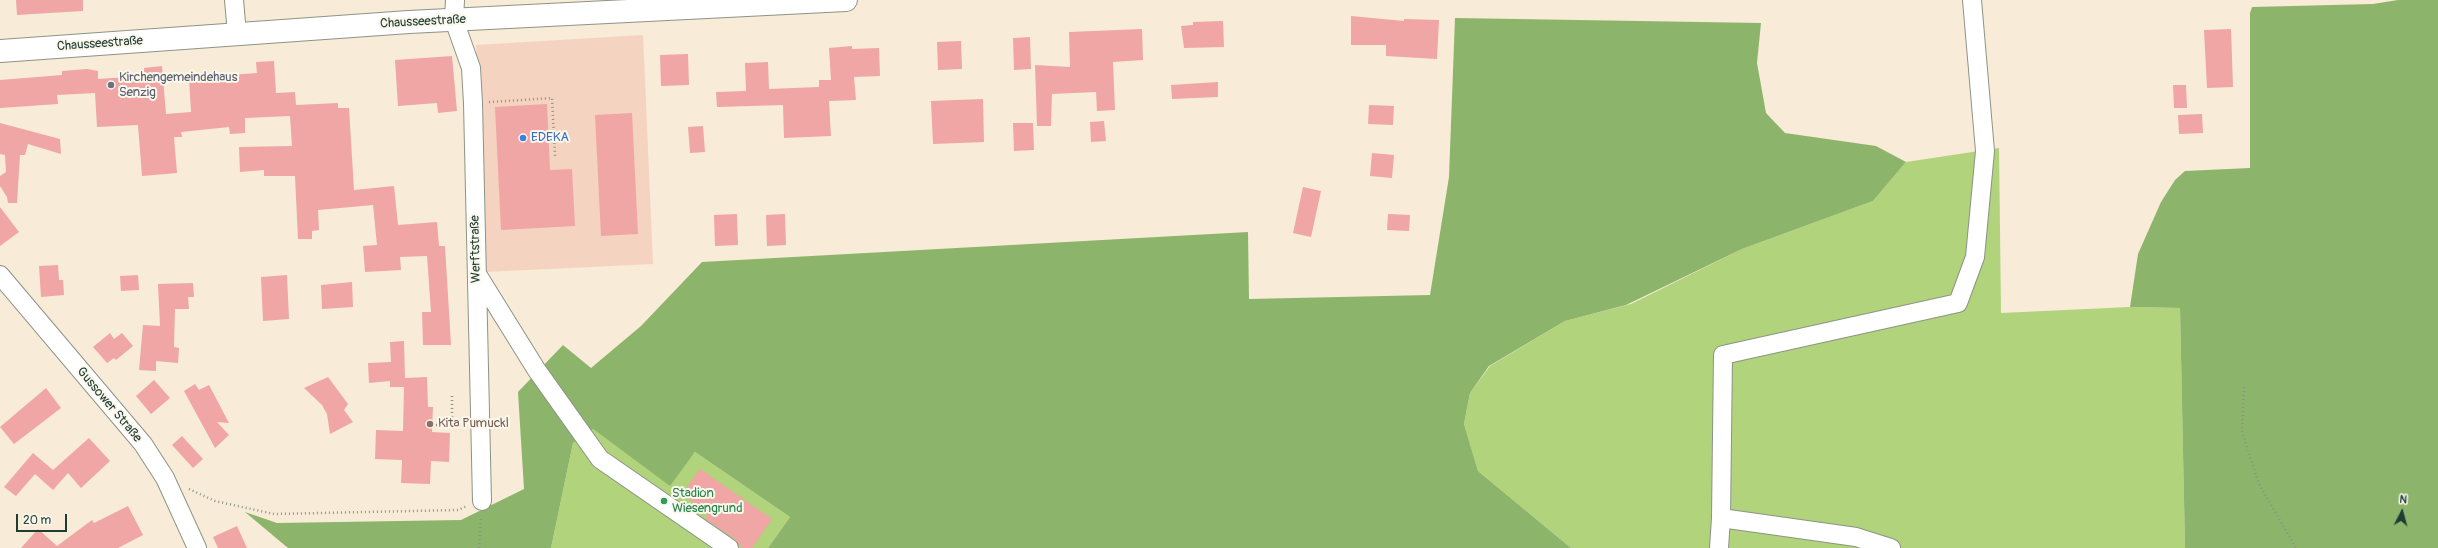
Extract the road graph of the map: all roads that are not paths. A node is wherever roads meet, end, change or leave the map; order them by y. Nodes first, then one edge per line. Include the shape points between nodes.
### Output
1 (234, 0) edge
2 (846, 0) edge
3 (1972, 0) edge
4 (454, 10) edge
5 (237, 34) junction
6 (0, 50) edge
7 (476, 273) junction
8 (0, 275) edge
9 (482, 501) road end
10 (1721, 518) junction
11 (197, 548) edge
12 (729, 548) edge
13 (1718, 548) edge
14 (1891, 548) edge

1 - 5 street
2 - 4 main road, Chausseestraße
3 - 10 street via 1985,150 1975,257 1958,303 1723,355
4 - 5 main road, Chausseestraße
4 - 7 street, Werftstraße via 471,68
5 - 6 main road, Chausseestraße
7 - 9 street, Werftstraße
7 - 12 street via 536,369 600,459
8 - 11 street, Gussower Straße via 143,444 165,478
10 - 13 street
10 - 14 street via 1856,537

